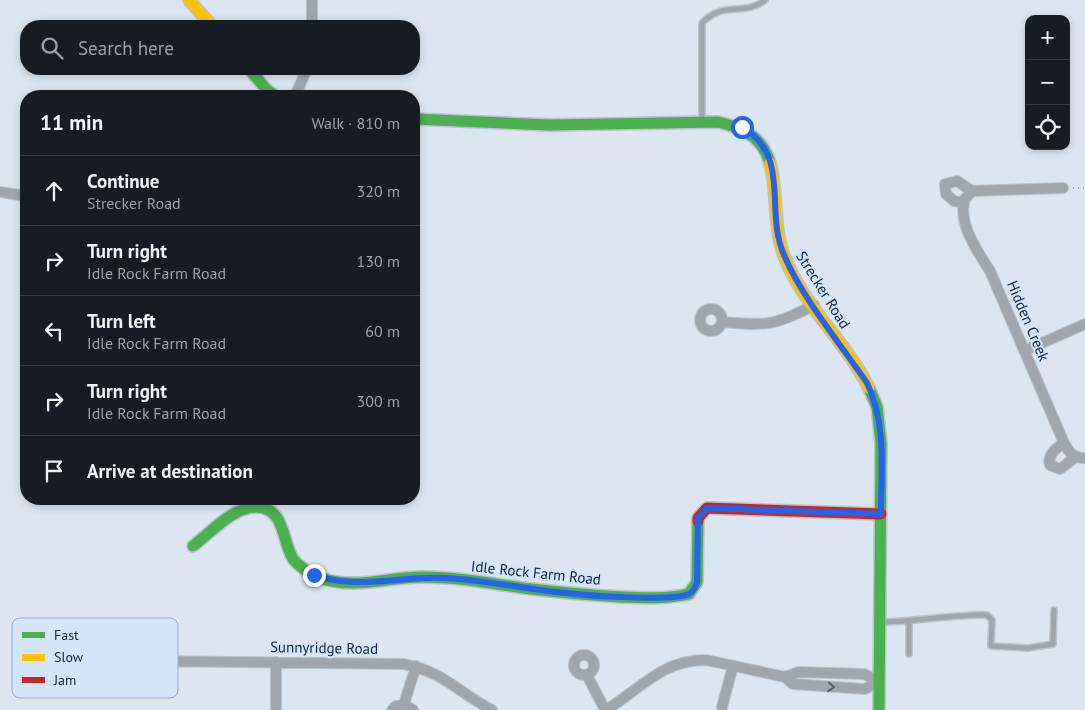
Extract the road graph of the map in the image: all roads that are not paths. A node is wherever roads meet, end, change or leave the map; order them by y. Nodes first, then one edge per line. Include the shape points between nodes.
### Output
1 (189, 0) edge
2 (312, 0) edge
3 (765, 0) edge
4 (207, 20) edge
5 (312, 20) edge
6 (254, 75) edge
7 (304, 75) edge
8 (267, 90) edge
9 (298, 90) edge
10 (420, 119) edge
11 (702, 120) junction
12 (1063, 188) road end
13 (0, 192) edge
14 (20, 195) edge
15 (814, 305) junction
16 (722, 322) dead end
17 (1085, 324) edge
18 (1024, 350) junction
19 (1064, 443) junction
20 (1080, 458) edge
21 (881, 514) junction
22 (193, 546) dead end
23 (1054, 610) dead end
24 (880, 622) junction
25 (909, 622) junction
26 (909, 654) dead end
27 (178, 661) edge
28 (276, 662) junction
29 (416, 666) junction
30 (733, 666) junction
31 (587, 675) dead end
32 (785, 677) junction
33 (879, 681) junction
34 (404, 704) junction
35 (721, 709) edge
36 (276, 710) edge
37 (392, 710) edge
38 (414, 710) edge
39 (492, 710) edge
40 (605, 710) edge
41 (879, 710) edge

1 - 4 street
2 - 5 street
3 - 11 lane via 754,5 718,9 702,23
6 - 8 street
7 - 9 street
10 - 11 street, Strecker Road via 549,125
11 - 15 street, Strecker Road via 742,127 762,143 772,164 777,231 783,255
12 - 18 street, Hidden Creek via 968,196 965,221 974,246 990,271
13 - 14 street
15 - 16 street via 771,324 757,326
15 - 21 street, Strecker Road via 874,397 881,430
17 - 18 street
18 - 19 street, Hidden Creek
19 - 20 street, Hidden Creek via 1068,452
19 - 20 street via 1052,454 1050,465 1060,469
21 - 22 street, Idle Rock Farm Road via 707,508 698,518 697,582 690,593 674,596 579,595 444,578 361,584 334,582 300,566 293,558 276,515 255,507 244,509
21 - 24 street, Strecker Road
23 - 25 lane via 1053,644 1028,648 991,646 992,620 987,615 941,616
24 - 25 lane
24 - 33 street, Strecker Road
25 - 26 lane
27 - 28 street, Sunnyridge Road
28 - 29 street, Sunnyridge Road
28 - 36 street
29 - 34 street
29 - 39 street, Sunnyridge Road via 437,673
30 - 32 street
30 - 35 street
30 - 40 street via 693,660 668,667
31 - 40 street
32 - 33 street via 799,672 864,674
32 -> 33 street via 793,684 865,689
33 - 41 street, Strecker Road
34 - 37 street
34 - 38 street

